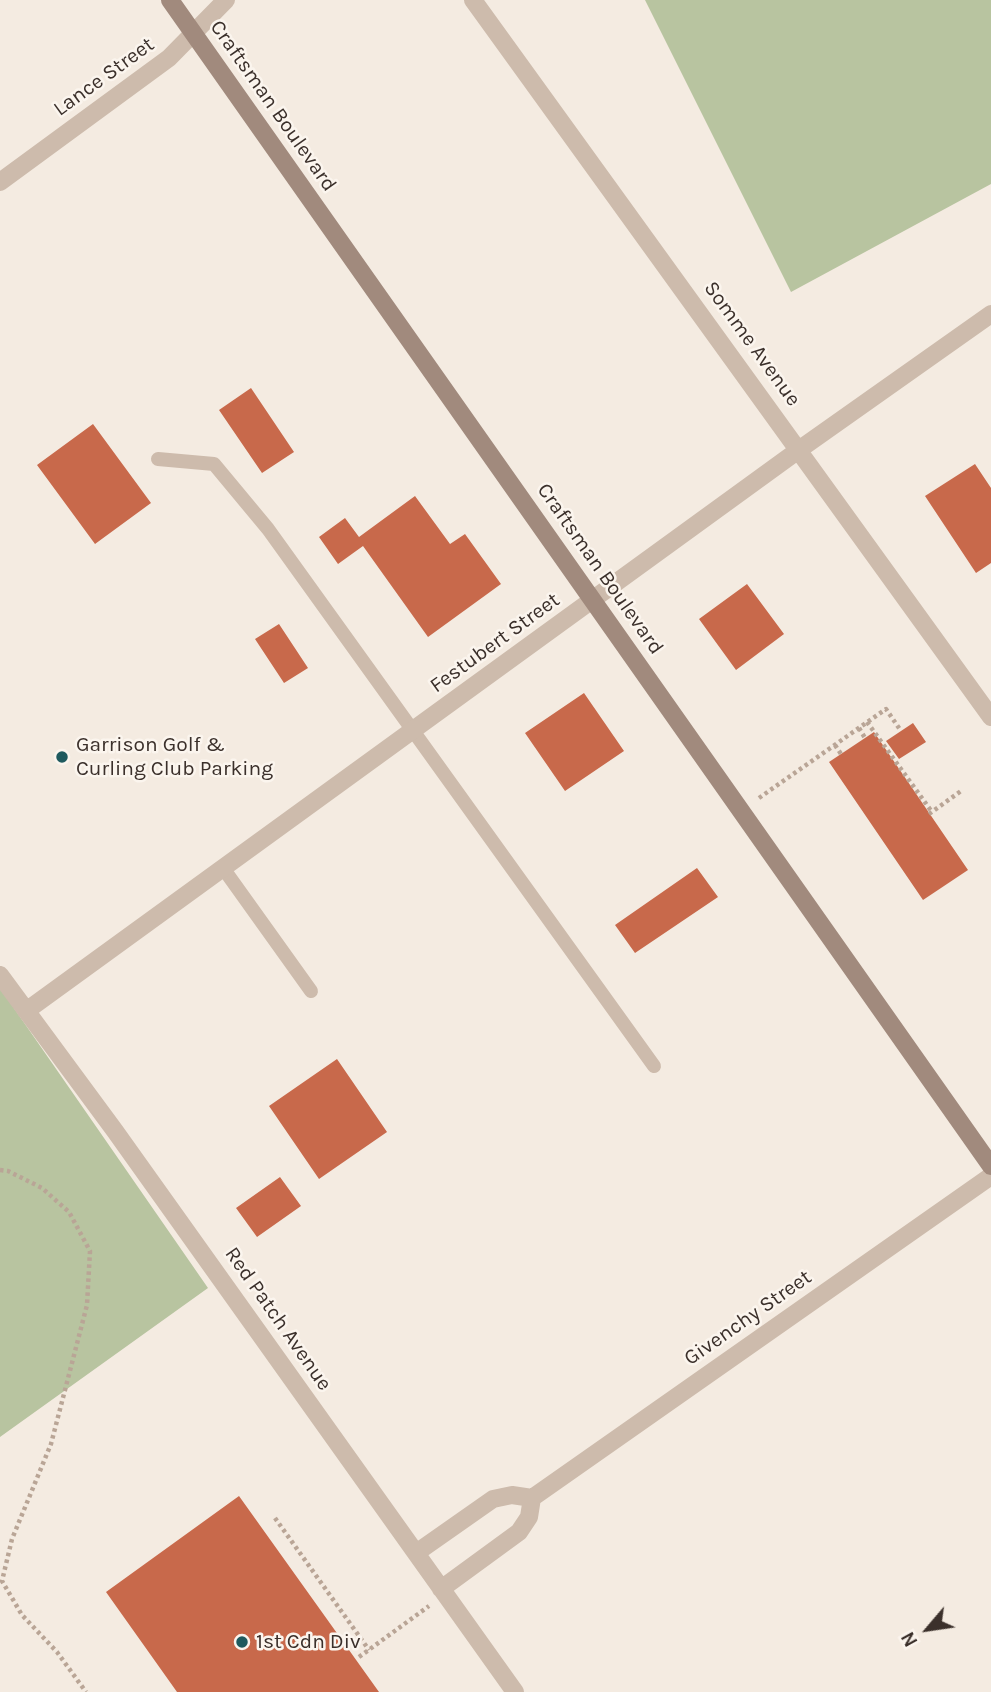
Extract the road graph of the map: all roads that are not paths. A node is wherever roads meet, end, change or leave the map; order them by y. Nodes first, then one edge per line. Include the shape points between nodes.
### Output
1 (170, 0) edge
2 (226, 0) edge
3 (473, 0) edge
4 (194, 34) junction
5 (0, 181) edge
6 (991, 314) edge
7 (800, 449) junction
8 (158, 459) dead end
9 (593, 600) junction
10 (991, 717) edge
11 (414, 730) junction
12 (223, 869) junction
13 (0, 975) edge
14 (310, 991) dead end
15 (26, 1011) junction
16 (654, 1066) dead end
17 (991, 1166) edge
18 (991, 1177) edge
19 (532, 1497) junction
20 (416, 1553) junction
21 (443, 1591) junction
22 (515, 1692) edge

1 - 4 street, Craftsman Boulevard
2 - 4 street, Lance Street
3 - 7 street, Somme Avenue
4 - 5 street, Lance Street via 169,58
4 - 9 street, Craftsman Boulevard
6 - 7 street, Festubert Street
7 - 9 street, Festubert Street
7 - 10 street, Somme Avenue
8 - 11 lane via 214,464 268,529
9 - 11 street, Festubert Street
9 - 17 street, Craftsman Boulevard
11 - 12 street, Festubert Street
11 - 16 lane
12 - 14 lane
12 - 15 street, Festubert Street
13 - 15 street, Red Patch Avenue
15 - 20 street, Red Patch Avenue
18 - 19 street, Givenchy Street
19 - 20 street via 493,1499
19 - 21 street via 519,1532
20 - 21 street, Red Patch Avenue
21 - 22 street, Red Patch Avenue

